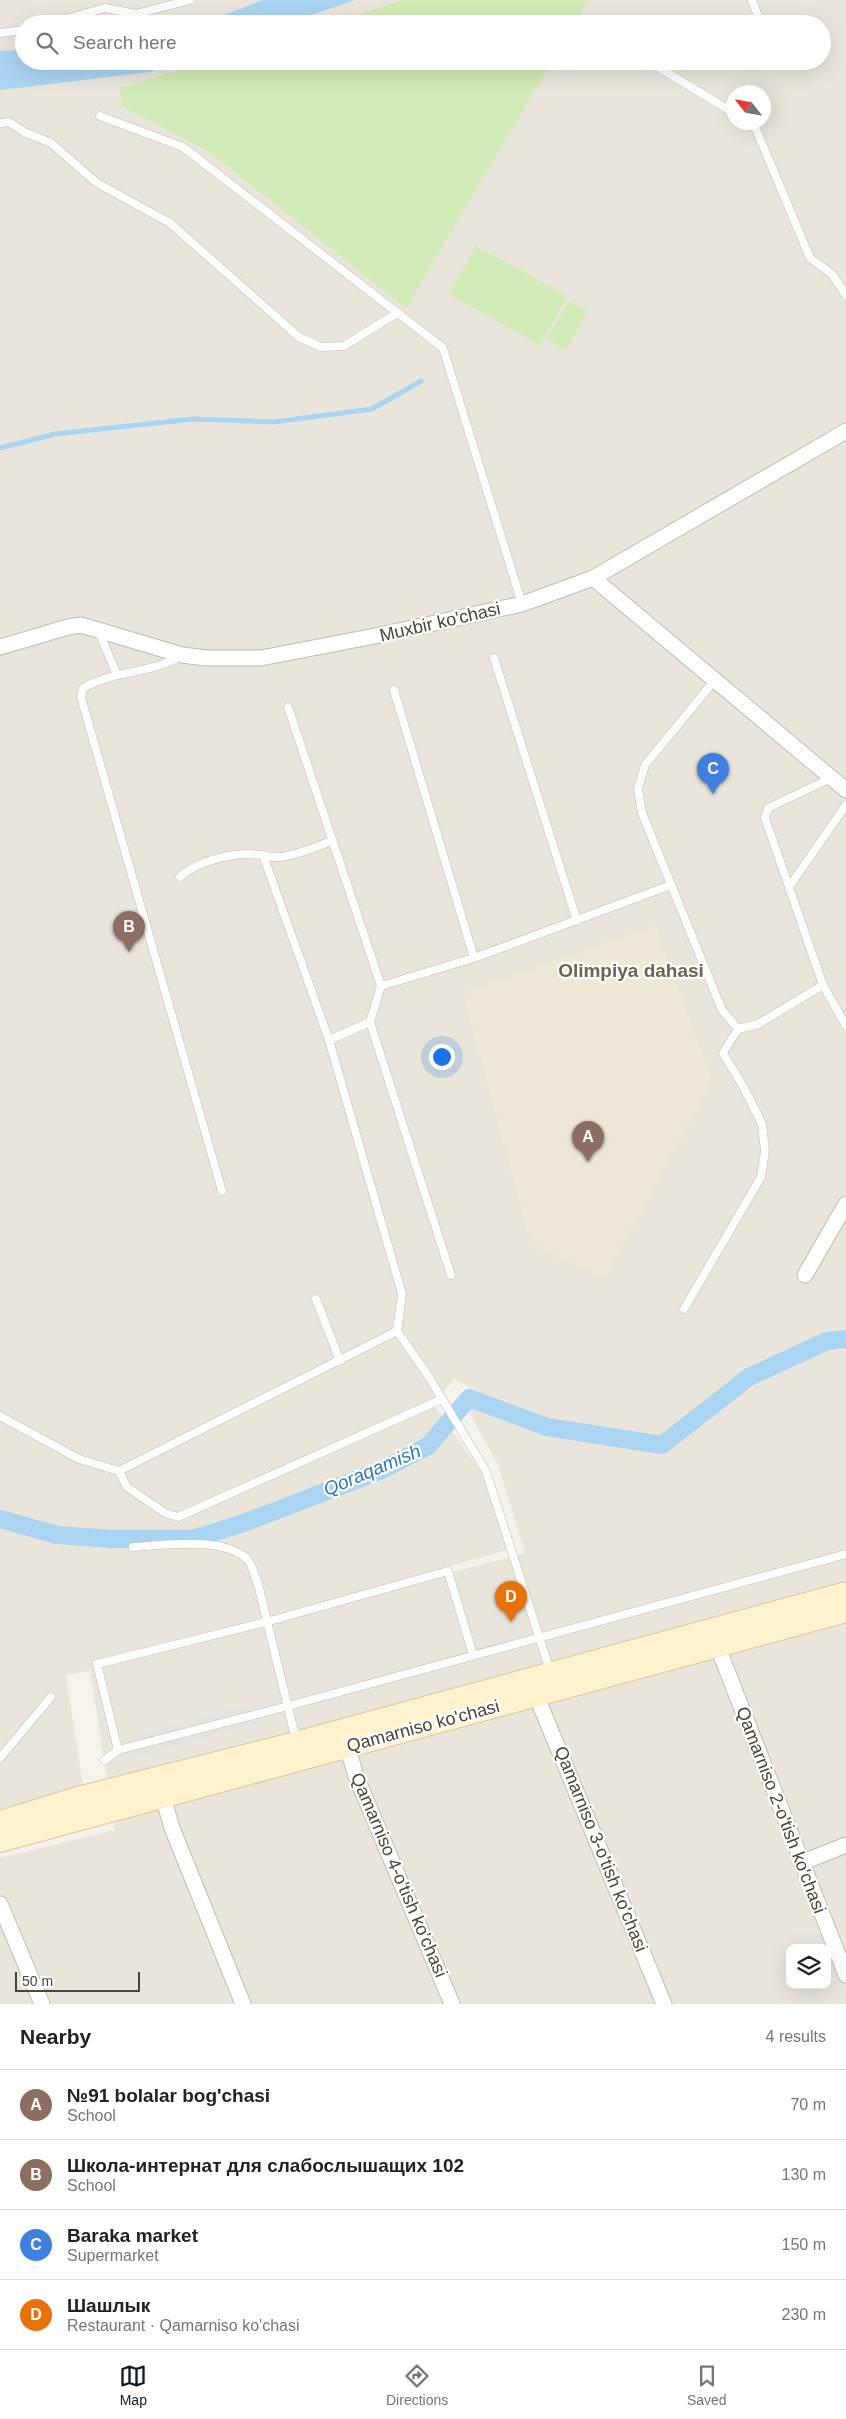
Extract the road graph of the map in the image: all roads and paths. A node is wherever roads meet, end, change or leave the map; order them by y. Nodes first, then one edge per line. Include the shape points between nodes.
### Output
1 (190, 0) edge
2 (752, 0) edge
3 (80, 15) edge
4 (758, 15) edge
5 (15, 31) edge
6 (0, 33) edge
7 (663, 70) edge
8 (726, 108) edge
9 (100, 116) dead end
10 (0, 123) edge
11 (756, 130) edge
12 (846, 295) edge
13 (397, 313) junction
14 (846, 431) edge
15 (593, 578) junction
16 (522, 604) junction
17 (97, 628) junction
18 (0, 647) edge
19 (182, 654) junction
20 (494, 658) dead end
21 (117, 675) junction
22 (714, 681) junction
23 (394, 690) dead end
24 (288, 706) dead end
25 (831, 778) junction
26 (846, 790) edge
27 (846, 805) edge
28 (332, 842) junction
29 (263, 855) junction
30 (180, 877) dead end
31 (671, 885) junction
32 (789, 887) junction
33 (577, 921) junction
34 (474, 958) junction
35 (823, 985) junction
36 (381, 986) junction
37 (370, 1022) junction
38 (846, 1026) edge
39 (738, 1029) junction
40 (329, 1040) junction
41 (222, 1191) dead end
42 (846, 1204) edge
43 (805, 1275) dead end
44 (451, 1276) dead end
45 (316, 1299) dead end
46 (684, 1309) dead end
47 (397, 1332) junction
48 (340, 1361) junction
49 (442, 1399) junction
50 (0, 1416) edge
51 (119, 1471) junction
52 (133, 1547) dead end
53 (846, 1554) edge
54 (846, 1593) edge
55 (846, 1611) edge
56 (266, 1622) junction
57 (539, 1638) junction
58 (717, 1645) junction
59 (473, 1655) junction
60 (551, 1674) junction
61 (536, 1695) junction
62 (51, 1697) dead end
63 (288, 1706) junction
64 (296, 1743) junction
65 (347, 1746) junction
66 (118, 1750) junction
67 (0, 1758) edge
68 (105, 1760) dead end
69 (163, 1797) junction
70 (0, 1822) edge
71 (0, 1841) edge
72 (846, 1845) edge
73 (801, 1863) junction
74 (0, 1904) edge
75 (846, 1975) edge
76 (42, 2004) edge
77 (243, 2004) edge
78 (452, 2004) edge
79 (664, 2004) edge

1 - 3 lane via 136,14 105,8
2 - 4 lane
5 - 6 lane
7 - 8 lane
9 - 13 lane via 183,147
10 - 13 lane via 9,122 51,143 97,183 170,223 298,337 321,348 344,346
11 - 12 lane via 810,258 832,274
13 - 16 lane via 442,348
14 - 15 street, Muxbir ko'chasi
15 - 16 street, Muxbir ko'chasi
15 - 22 street
16 - 19 street, Muxbir ko'chasi via 380,636 261,658 206,658
17 - 18 street, Muxbir ko'chasi via 68,627
17 - 19 street, Muxbir ko'chasi
17 - 21 lane
19 - 21 lane via 167,664
20 - 33 lane
21 - 41 lane via 83,688 81,697
22 - 25 street
22 - 31 lane via 645,765 638,789 642,813
23 - 34 lane
24 - 28 lane
25 - 26 street
25 - 32 lane via 768,808 765,818
27 - 32 lane
28 - 29 lane via 278,858
28 - 36 lane
29 - 30 lane via 229,856 188,869
29 - 40 lane
31 - 33 lane
31 - 39 lane via 722,1010
32 - 35 lane
33 - 34 lane
34 - 36 lane
35 - 38 lane
35 - 39 lane via 758,1024
36 - 37 lane
37 - 40 lane
37 - 44 lane
39 - 46 lane via 724,1052 762,1124 765,1151 761,1177
40 - 47 lane via 402,1294
42 - 43 street
45 - 48 lane
47 - 48 lane
47 - 49 lane
48 - 51 lane
49 - 51 lane via 178,1517 165,1513 127,1487
49 - 57 lane via 486,1471
50 - 51 lane via 79,1460
52 - 56 lane via 178,1544 224,1546 248,1560 258,1584
53 - 57 lane
54 - 60 main road, Qamarniso ko'chasi
55 - 58 main road, Qamarniso ko'chasi
56 - 59 lane via 448,1571
56 - 63 lane
56 - 66 lane via 97,1664
57 - 59 lane
57 - 60 lane
58 - 61 main road, Qamarniso ko'chasi
58 - 73 street, Qamarniso 2-o'tish ko'chasi
59 - 63 lane
60 - 64 main road, Qamarniso ko'chasi
61 - 65 main road, Qamarniso ko'chasi
61 - 79 street, Qamarniso 3-o'tish ko'chasi
62 - 67 lane
63 - 64 lane
63 - 66 lane
64 - 70 main road, Qamarniso ko'chasi via 78,1798
65 - 69 main road, Qamarniso ko'chasi
65 - 78 street, Qamarniso 4-o'tish ko'chasi via 356,1776
66 - 68 lane
69 - 71 main road, Qamarniso ko'chasi
69 - 77 street via 172,1828
72 - 73 street
73 - 75 street, Qamarniso 2-o'tish ko'chasi
74 - 76 street

